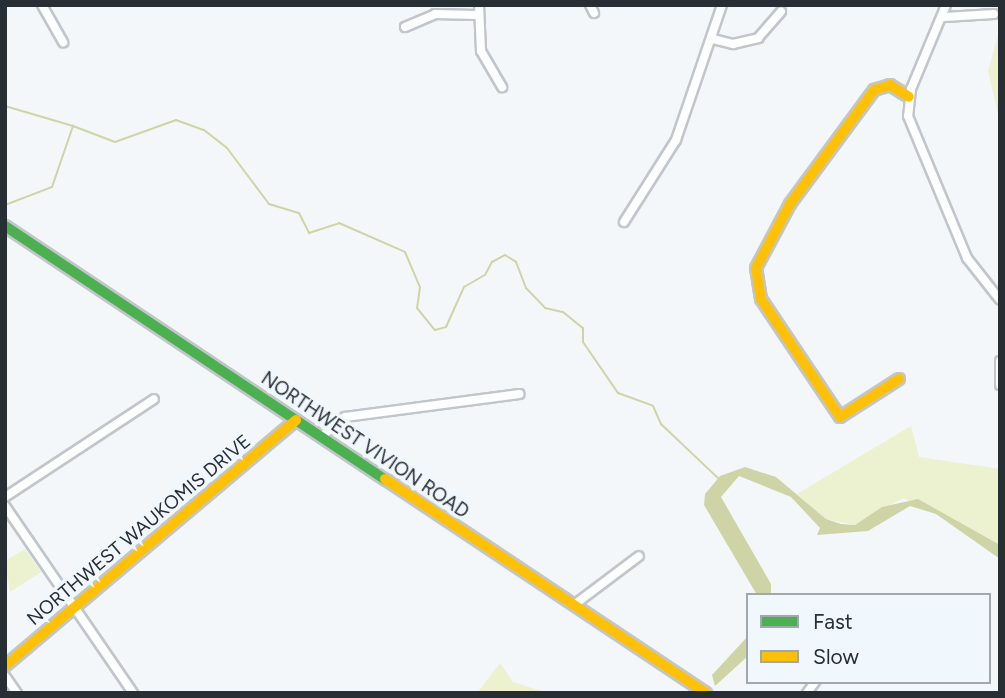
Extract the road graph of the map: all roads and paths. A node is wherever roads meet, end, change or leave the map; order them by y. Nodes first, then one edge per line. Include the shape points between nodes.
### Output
1 (42, 5) edge
2 (479, 5) edge
3 (722, 5) edge
4 (946, 5) edge
5 (781, 12) dead end
6 (994, 14) dead end
7 (477, 15) junction
8 (946, 17) junction
9 (405, 27) dead end
10 (713, 39) junction
11 (63, 42) dead end
12 (502, 87) dead end
13 (909, 97) junction
14 (624, 222) dead end
15 (5, 226) edge
16 (1000, 300) edge
17 (1000, 361) edge
18 (899, 379) dead end
19 (1000, 385) edge
20 (519, 394) dead end
21 (154, 399) dead end
22 (296, 420) junction
23 (321, 437) junction
24 (5, 498) edge
25 (5, 506) edge
26 (639, 555) dead end
27 (574, 605) junction
28 (75, 608) junction
29 (5, 666) edge
30 (5, 676) edge
31 (17, 693) edge
32 (133, 693) edge
33 (706, 693) edge

1 - 11 street
2 - 7 street
3 - 10 street
4 - 8 street
5 - 10 street via 758,38 733,44
6 - 8 street
7 - 9 street via 435,14
7 - 12 street via 481,51
8 - 13 street
10 - 14 street via 676,140
13 - 16 street via 911,125 967,258
13 - 18 main road via 890,85 874,90 790,204 756,268 761,299 841,417
15 - 22 main road, NORTHWEST VIVION ROAD
17 - 19 street
20 - 23 street via 347,416
21 - 24 street
22 - 23 main road, NORTHWEST VIVION ROAD
22 - 28 main road, NORTHWEST WAUKOMIS DRIVE
23 - 27 main road, NORTHWEST VIVION ROAD
25 - 28 street
26 - 27 street
27 - 33 main road, NORTHWEST VIVION ROAD
28 - 29 main road, NORTHWEST WAUKOMIS DRIVE
28 - 32 street
30 - 31 street

